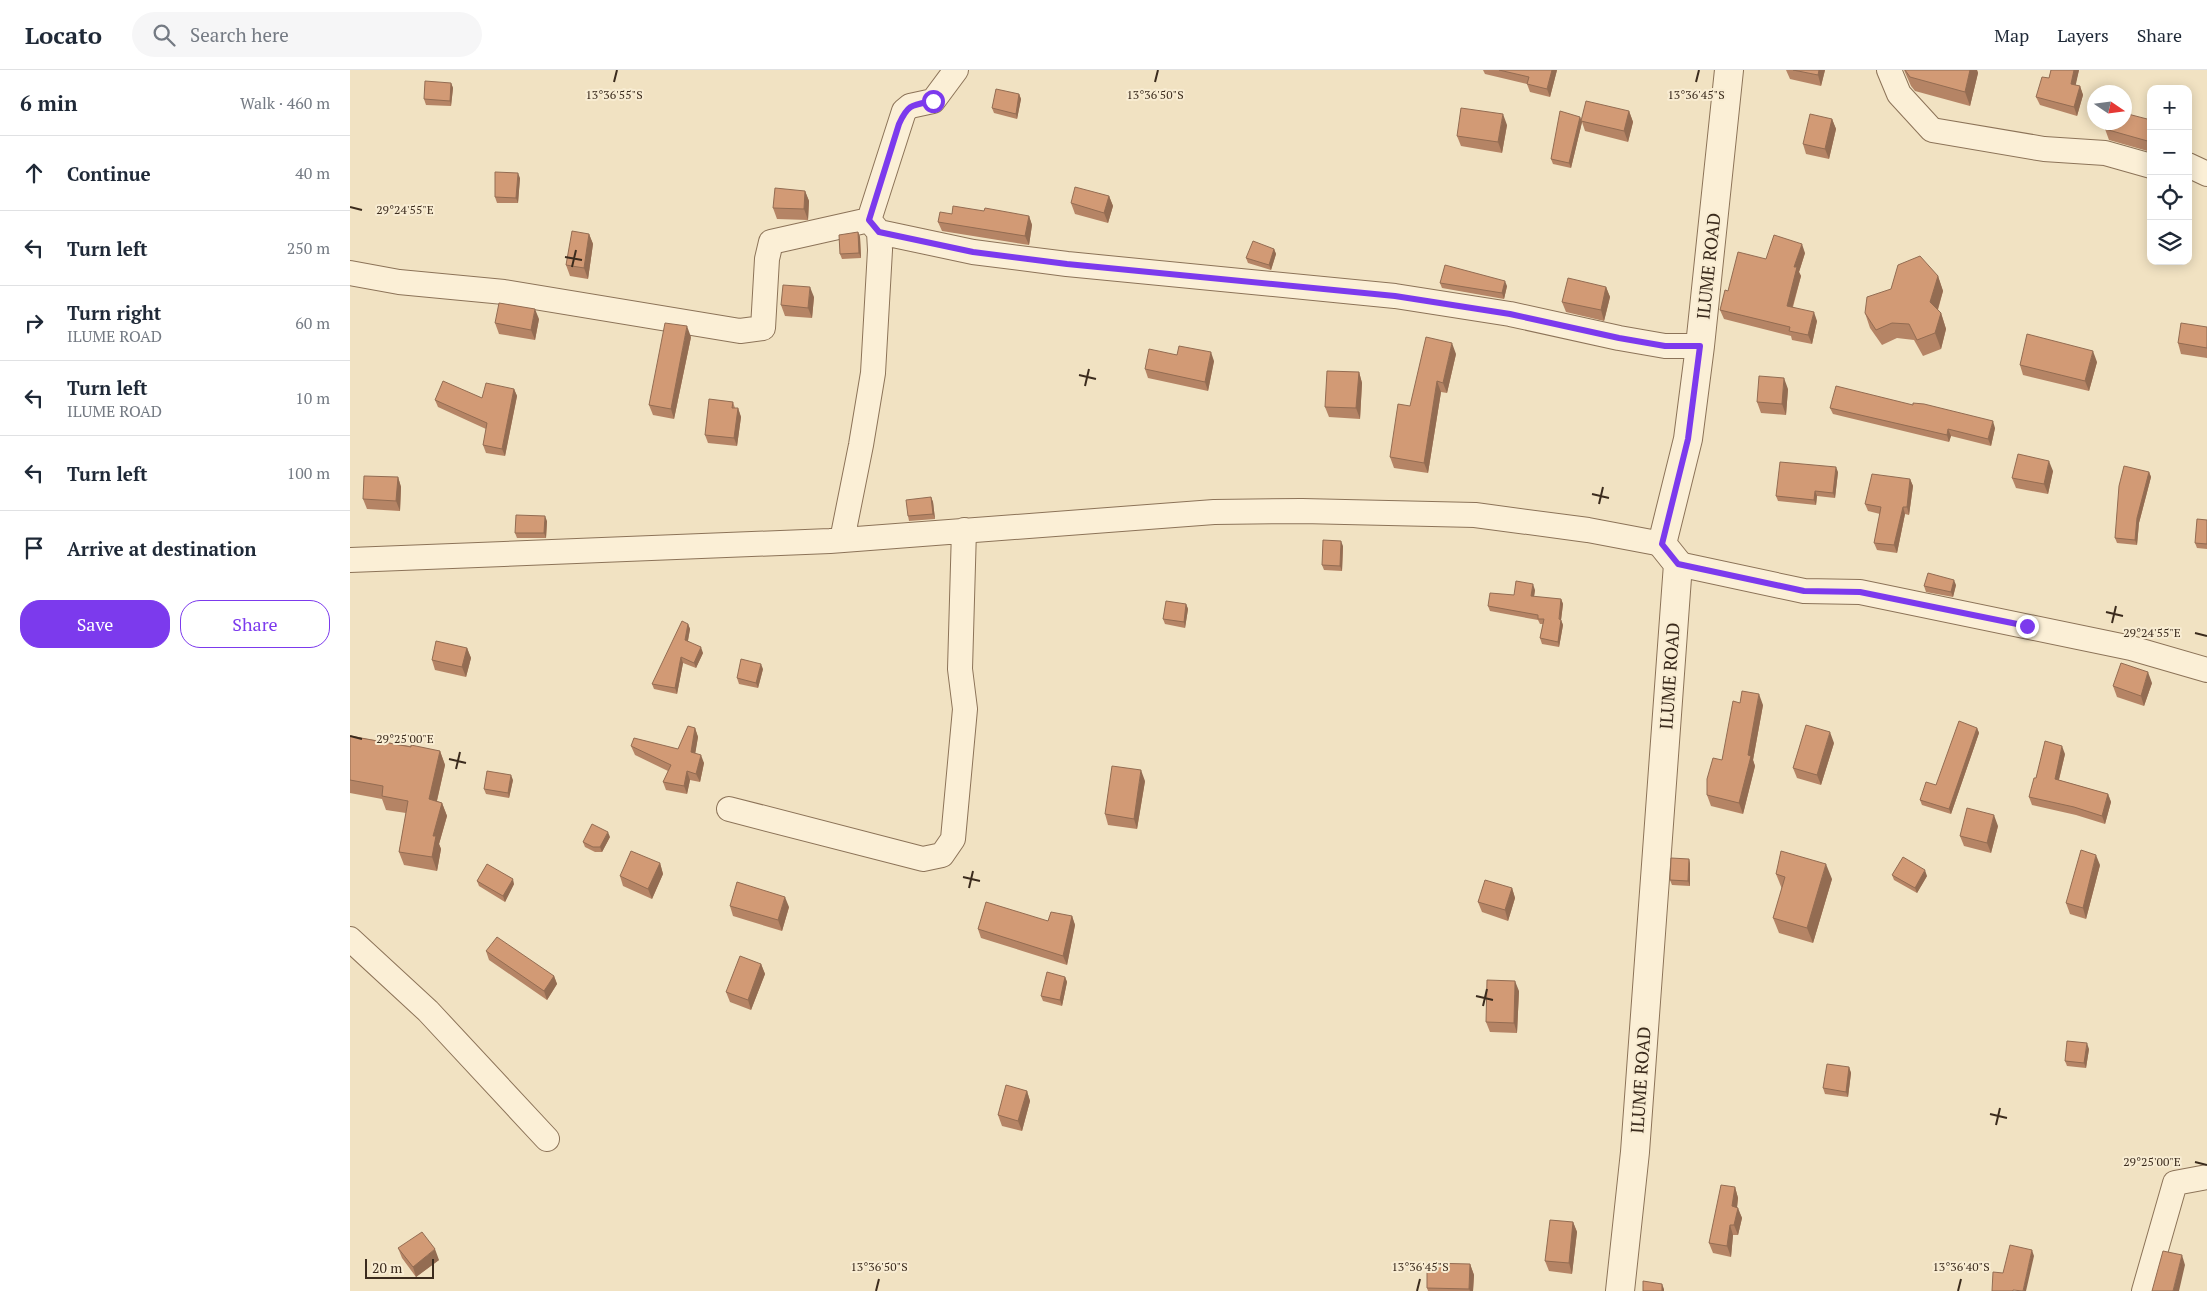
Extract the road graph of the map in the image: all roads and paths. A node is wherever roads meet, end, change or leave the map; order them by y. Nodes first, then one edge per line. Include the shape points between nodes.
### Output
1 (956, 70) edge
2 (1728, 70) edge
3 (1889, 70) edge
4 (2147, 165) edge
5 (2192, 167) edge
6 (2207, 174) edge
7 (874, 226) junction
8 (350, 273) edge
9 (1700, 346) junction
10 (964, 530) junction
11 (842, 540) junction
12 (1670, 554) junction
13 (350, 560) edge
14 (2207, 670) edge
15 (729, 809) dead end
16 (350, 939) edge
17 (547, 1139) dead end
18 (2207, 1177) edge
19 (1620, 1291) edge
20 (2144, 1291) edge

1 - 7 street via 933,101 910,106 904,111
2 - 9 street, ILUME ROAD
3 - 4 street via 1900,94 1932,130 2044,149 2105,153
5 - 6 street
7 - 8 street via 771,242 763,328 740,331 504,292 399,282
7 - 9 street via 973,252 1395,296 1510,314 1665,346
7 - 11 street via 880,250 873,373
9 - 12 street, ILUME ROAD
10 - 11 street
10 - 12 street via 1214,512 1475,515 1588,530
10 - 15 street via 960,669 964,709 953,839 942,856 922,859
11 - 13 street
12 - 14 street via 1804,591 1860,592 2131,648
12 - 19 street, ILUME ROAD via 1635,1152
16 - 17 street via 428,1011
18 - 20 street via 2175,1184

